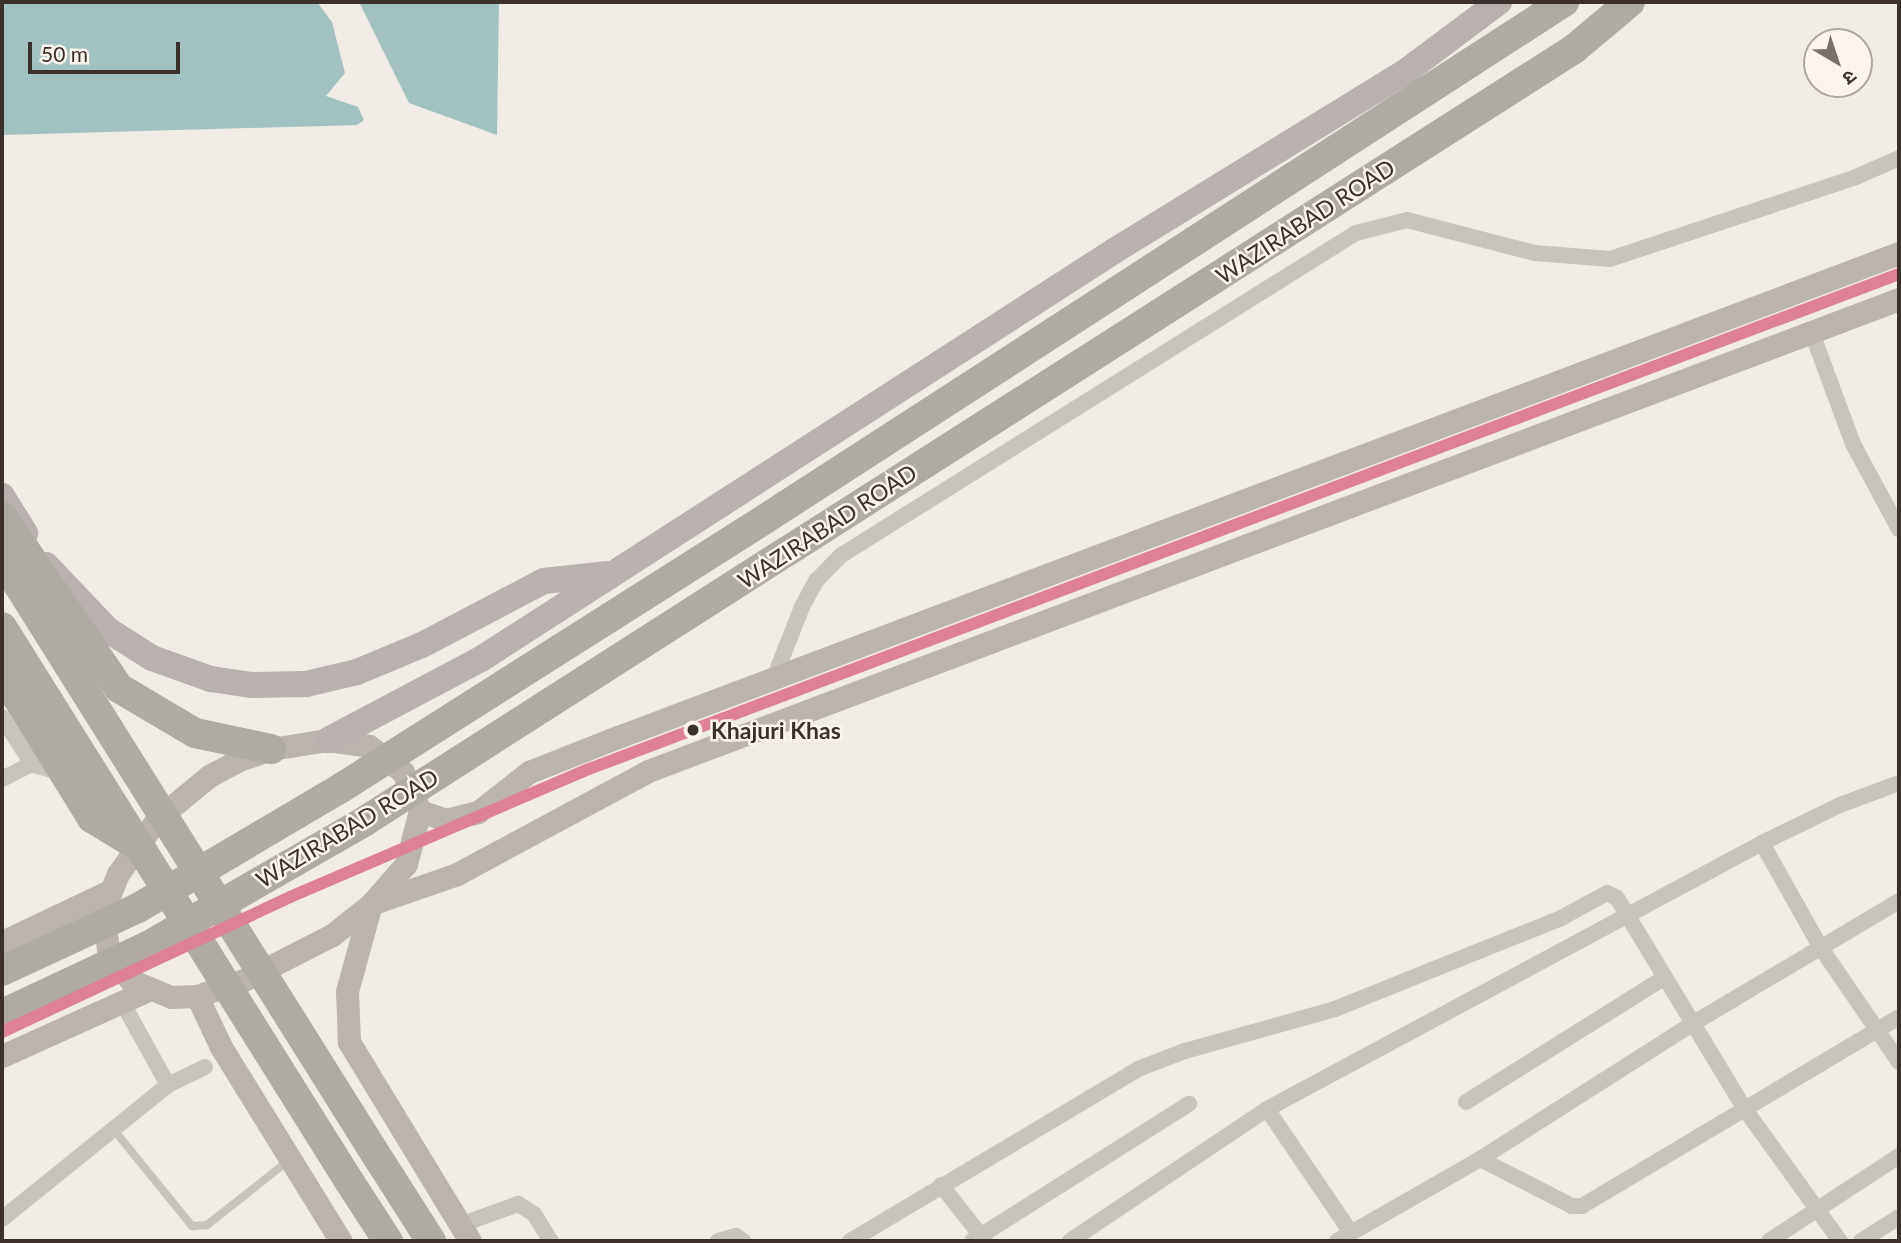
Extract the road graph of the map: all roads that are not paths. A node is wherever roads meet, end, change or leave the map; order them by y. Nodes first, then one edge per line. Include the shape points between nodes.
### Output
1 (1499, 2) edge
2 (1564, 2) edge
3 (1630, 2) edge
4 (1899, 158) edge
5 (1899, 253) edge
6 (1899, 299) edge
7 (1811, 333) junction
8 (2, 496) edge
9 (2, 516) edge
10 (1899, 529) edge
11 (2, 559) edge
12 (613, 574) junction
13 (2, 627) edge
14 (2, 673) edge
15 (774, 678) junction
16 (2, 717) edge
17 (328, 740) junction
18 (271, 749) junction
19 (32, 764) junction
20 (64, 774) junction
21 (2, 779) edge
22 (1899, 783) edge
23 (420, 811) junction
24 (1762, 843) junction
25 (136, 845) junction
26 (108, 892) junction
27 (1899, 901) edge
28 (371, 904) junction
29 (1626, 917) junction
30 (2, 942) edge
31 (1821, 948) junction
32 (2, 971) edge
33 (1664, 978) junction
34 (146, 990) junction
35 (197, 996) junction
36 (122, 1002) junction
37 (2, 1014) edge
38 (1899, 1017) edge
39 (1692, 1024) junction
40 (1877, 1030) junction
41 (2, 1056) edge
42 (1899, 1062) edge
43 (205, 1067) dead end
44 (168, 1085) junction
45 (1466, 1102) dead end
46 (1189, 1104) dead end
47 (1744, 1108) junction
48 (1267, 1109) junction
49 (114, 1130) junction
50 (1899, 1156) edge
51 (1480, 1159) junction
52 (290, 1160) junction
53 (941, 1185) junction
54 (1815, 1208) junction
55 (1899, 1217) edge
56 (2, 1219) edge
57 (1350, 1231) junction
58 (465, 1233) edge
59 (979, 1239) edge
60 (341, 1241) edge
61 (388, 1241) edge
62 (431, 1241) edge
63 (551, 1241) edge
64 (718, 1241) edge
65 (743, 1241) edge
66 (850, 1241) edge
67 (1070, 1241) edge
68 (1337, 1241) edge
69 (1769, 1241) edge
70 (1840, 1241) edge
71 (1860, 1241) edge

1 - 12 main road via 1408,70 1114,251
2 - 32 highway, WAZIRABAD ROAD, bridge via 329,795 138,908
3 - 37 highway, WAZIRABAD ROAD, bridge via 1574,49 365,821 148,946
4 - 15 street via 1856,177 1610,259 1535,253 1407,220 1356,233 840,556 806,598
5 - 15 main road, WAZIRABAD ROAD
6 - 7 main road
7 - 10 street via 1853,444
7 - 28 main road via 648,771 457,874
8 - 12 main road via 43,562 108,630 152,658 211,679 251,685 306,684 357,672 544,581
9 - 18 highway via 119,688 195,733
11 - 62 highway, bridge
12 - 17 main road via 481,659
13 - 61 highway, bridge
14 - 20 highway
15 - 23 main road, WAZIRABAD ROAD via 529,772 478,812 446,820
16 - 19 street
17 - 18 main road
17 - 23 main road via 369,746 388,757 403,772
18 - 25 main road via 209,776 157,819
19 - 20 street
19 - 21 street
20 - 25 highway via 92,818
22 - 24 street via 1840,805
23 - 28 main road via 406,864
24 - 29 street
24 - 31 street
25 - 26 main road
26 - 30 main road
26 - 34 main road via 103,911 108,949 130,980
27 - 31 street
28 - 35 main road via 289,960
28 - 58 main road via 347,991 349,1042
29 - 33 street
29 - 48 street
29 - 53 street via 1617,898 1607,893 1562,918 1335,1009 1185,1051 1111,1083
31 - 39 street
31 - 40 street
33 - 39 street
33 - 45 street
34 - 35 main road via 171,998
34 - 36 main road
35 - 52 main road via 221,1047
36 - 41 main road
36 - 44 street
38 - 40 street
39 - 47 street
39 - 51 street
40 - 42 street
40 - 47 street
43 - 44 street
44 - 49 street
46 - 59 street
47 - 51 street via 1577,1207
47 - 54 street
48 - 57 street
48 - 67 street
49 - 52 lane via 192,1226 207,1225
49 - 56 street
50 - 54 street
51 - 57 street
52 - 60 main road
53 - 59 street
53 - 66 street
54 - 69 street
54 - 70 street
55 - 71 street
57 - 68 street
58 - 63 street via 481,1214 518,1204 534,1213
64 - 65 street via 736,1236

